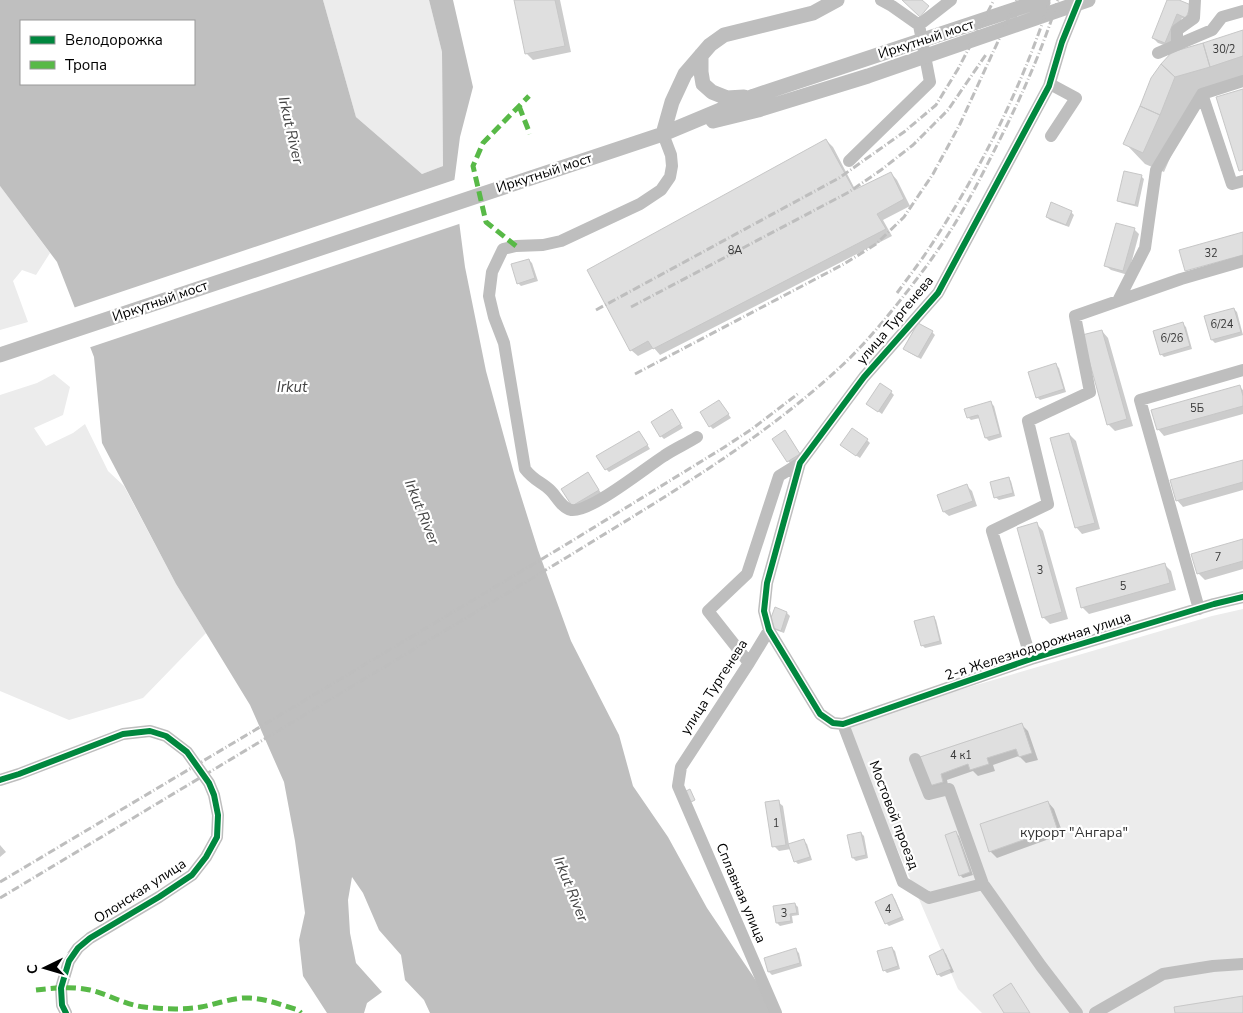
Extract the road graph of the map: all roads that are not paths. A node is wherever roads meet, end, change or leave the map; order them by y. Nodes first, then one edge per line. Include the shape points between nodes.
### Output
1 (837, 0) edge
2 (881, 0) edge
3 (951, 0) edge
4 (1043, 0) edge
5 (1079, 0) edge
6 (1088, 0) edge
7 (1195, 0) edge
8 (1243, 11) edge
9 (919, 25) junction
10 (1177, 45) junction
11 (1158, 53) dead end
12 (701, 55) junction
13 (1243, 81) edge
14 (1050, 84) junction
15 (1202, 94) junction
16 (754, 96) junction
17 (664, 134) junction
18 (1051, 136) dead end
19 (849, 161) dead end
20 (1243, 181) edge
21 (1243, 261) edge
22 (1118, 301) junction
23 (0, 355) edge
24 (1243, 370) edge
25 (697, 437) dead end
26 (800, 463) junction
27 (1243, 597) edge
28 (1199, 609) junction
29 (769, 630) junction
30 (1031, 659) junction
31 (749, 663) junction
32 (843, 724) junction
33 (915, 759) dead end
34 (0, 780) edge
35 (678, 786) joint
36 (983, 884) junction
37 (1243, 964) edge
38 (66, 1013) edge
39 (776, 1013) edge
40 (1077, 1013) edge
41 (1095, 1013) edge

1 - 12 main road via 813,13 724,35
2 - 9 street
3 - 9 street
4 - 16 main road, Иркутный мост
5 - 14 street, улица Тургенева
6 - 17 main road, Иркутный мост via 868,76 758,110
7 - 10 street via 1194,18 1177,30
8 - 10 street via 1222,17 1212,30
9 - 19 street via 930,82
10 - 11 street
12 - 16 main road via 703,84 712,92 727,98
12 - 17 main road via 685,74 672,102
13 - 15 street
14 - 18 street via 1076,98
14 - 26 street, улица Тургенева via 938,292 864,377
15 - 20 street via 1232,184
15 - 22 street via 1156,170 1145,248
16 - 17 main road, Иркутный мост
17 - 23 main road, Иркутный мост
17 - 25 street via 672,166 670,177 661,190 640,204 561,241 504,249 492,272 489,296 504,343 525,468 564,507 581,509 599,501
21 - 22 street
22 - 30 street via 1075,316 1090,392 1028,421 1048,504 992,531
24 - 28 street via 1140,400
26 - 29 street, улица Тургенева via 767,583 764,611
26 - 31 street via 779,476 748,574 708,611
27 - 28 street, 2-я Железнодорожная улица
28 - 30 street, 2-я Железнодорожная улица
29 - 31 street, улица Тургенева
29 - 32 street via 820,714 833,724
30 - 32 street, 2-я Железнодорожная улица
31 - 35 street, улица Тургенева via 681,767
32 - 36 street, Мостовой проезд via 903,882 929,898
33 - 36 street via 929,794 949,789
34 - 38 street, Олонская улица via 123,734 150,732 166,736 188,752 214,795 218,815 217,837 206,857 192,874 78,948 69,961 61,988
35 - 39 street, Сплавная улица
36 - 40 street
37 - 41 street via 1163,974

